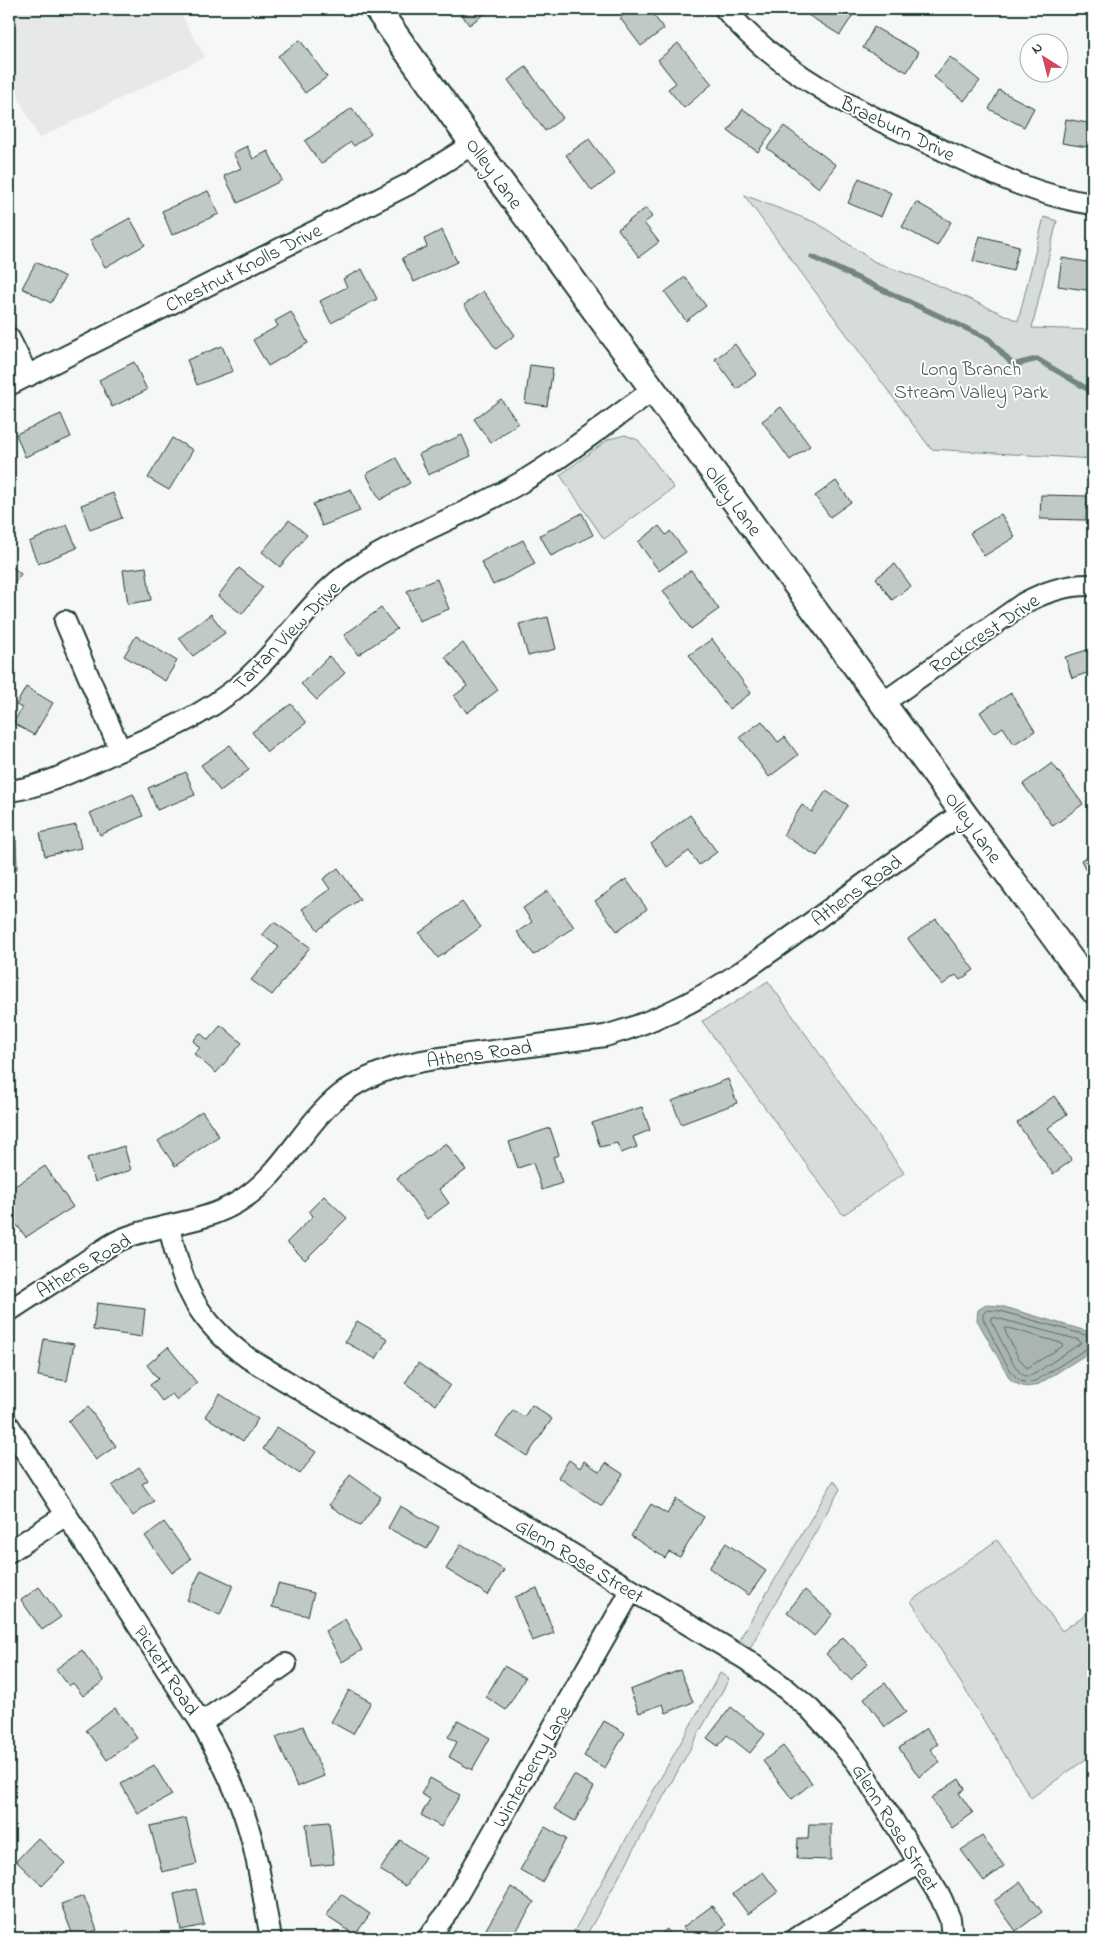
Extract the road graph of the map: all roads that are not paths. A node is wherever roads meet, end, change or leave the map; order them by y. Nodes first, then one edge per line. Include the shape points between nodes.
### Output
1 (377, 9) edge
2 (725, 9) edge
3 (473, 144) junction
4 (1093, 204) edge
5 (9, 338) edge
6 (28, 376) junction
7 (9, 385) edge
8 (653, 390) junction
9 (1093, 585) edge
10 (65, 621) dead end
11 (883, 703) junction
12 (120, 750) junction
13 (9, 791) edge
14 (963, 812) junction
15 (1090, 977) edge
16 (169, 1227) junction
17 (9, 1311) edge
18 (9, 1426) edge
19 (66, 1515) junction
20 (9, 1552) edge
21 (631, 1591) junction
22 (286, 1664) dead end
23 (201, 1723) junction
24 (918, 1863) junction
25 (271, 1938) edge
26 (428, 1938) edge
27 (796, 1938) edge
28 (952, 1938) edge

1 - 3 main road, Olley Lane
2 - 4 street, Braeburn Drive via 762,46 792,69 865,114 1013,184 1042,194
3 - 6 street, Chestnut Knolls Drive via 409,184
3 - 8 main road, Olley Lane
5 - 6 street
6 - 7 street, Chestnut Knolls Drive
8 - 11 main road, Olley Lane
8 - 12 street, Tartan View Drive via 520,483 354,569 319,598 258,668 228,695 181,724
9 - 11 street, Rockcrest Drive via 1063,586 1040,594
10 - 12 street
11 - 14 main road, Olley Lane
12 - 13 street, Tartan View Drive via 56,779
14 - 15 main road, Olley Lane
14 - 16 street, Athens Road via 746,970 705,995 634,1028 605,1036 423,1060 364,1080 319,1114 282,1163 256,1190 219,1212
16 - 17 street, Athens Road via 118,1241
16 - 21 street, Glenn Rose Street via 189,1293 208,1323 232,1347
18 - 19 street, Pickett Road
19 - 20 street
19 - 23 street, Pickett Road
21 - 24 street, Glenn Rose Street via 747,1660 810,1709 858,1764
21 - 26 street, Winterberry Lane via 447,1913
22 - 23 street
23 - 25 street, Pickett Road via 226,1768 244,1816
24 - 27 street
24 - 28 street, Glenn Rose Street via 950,1918

